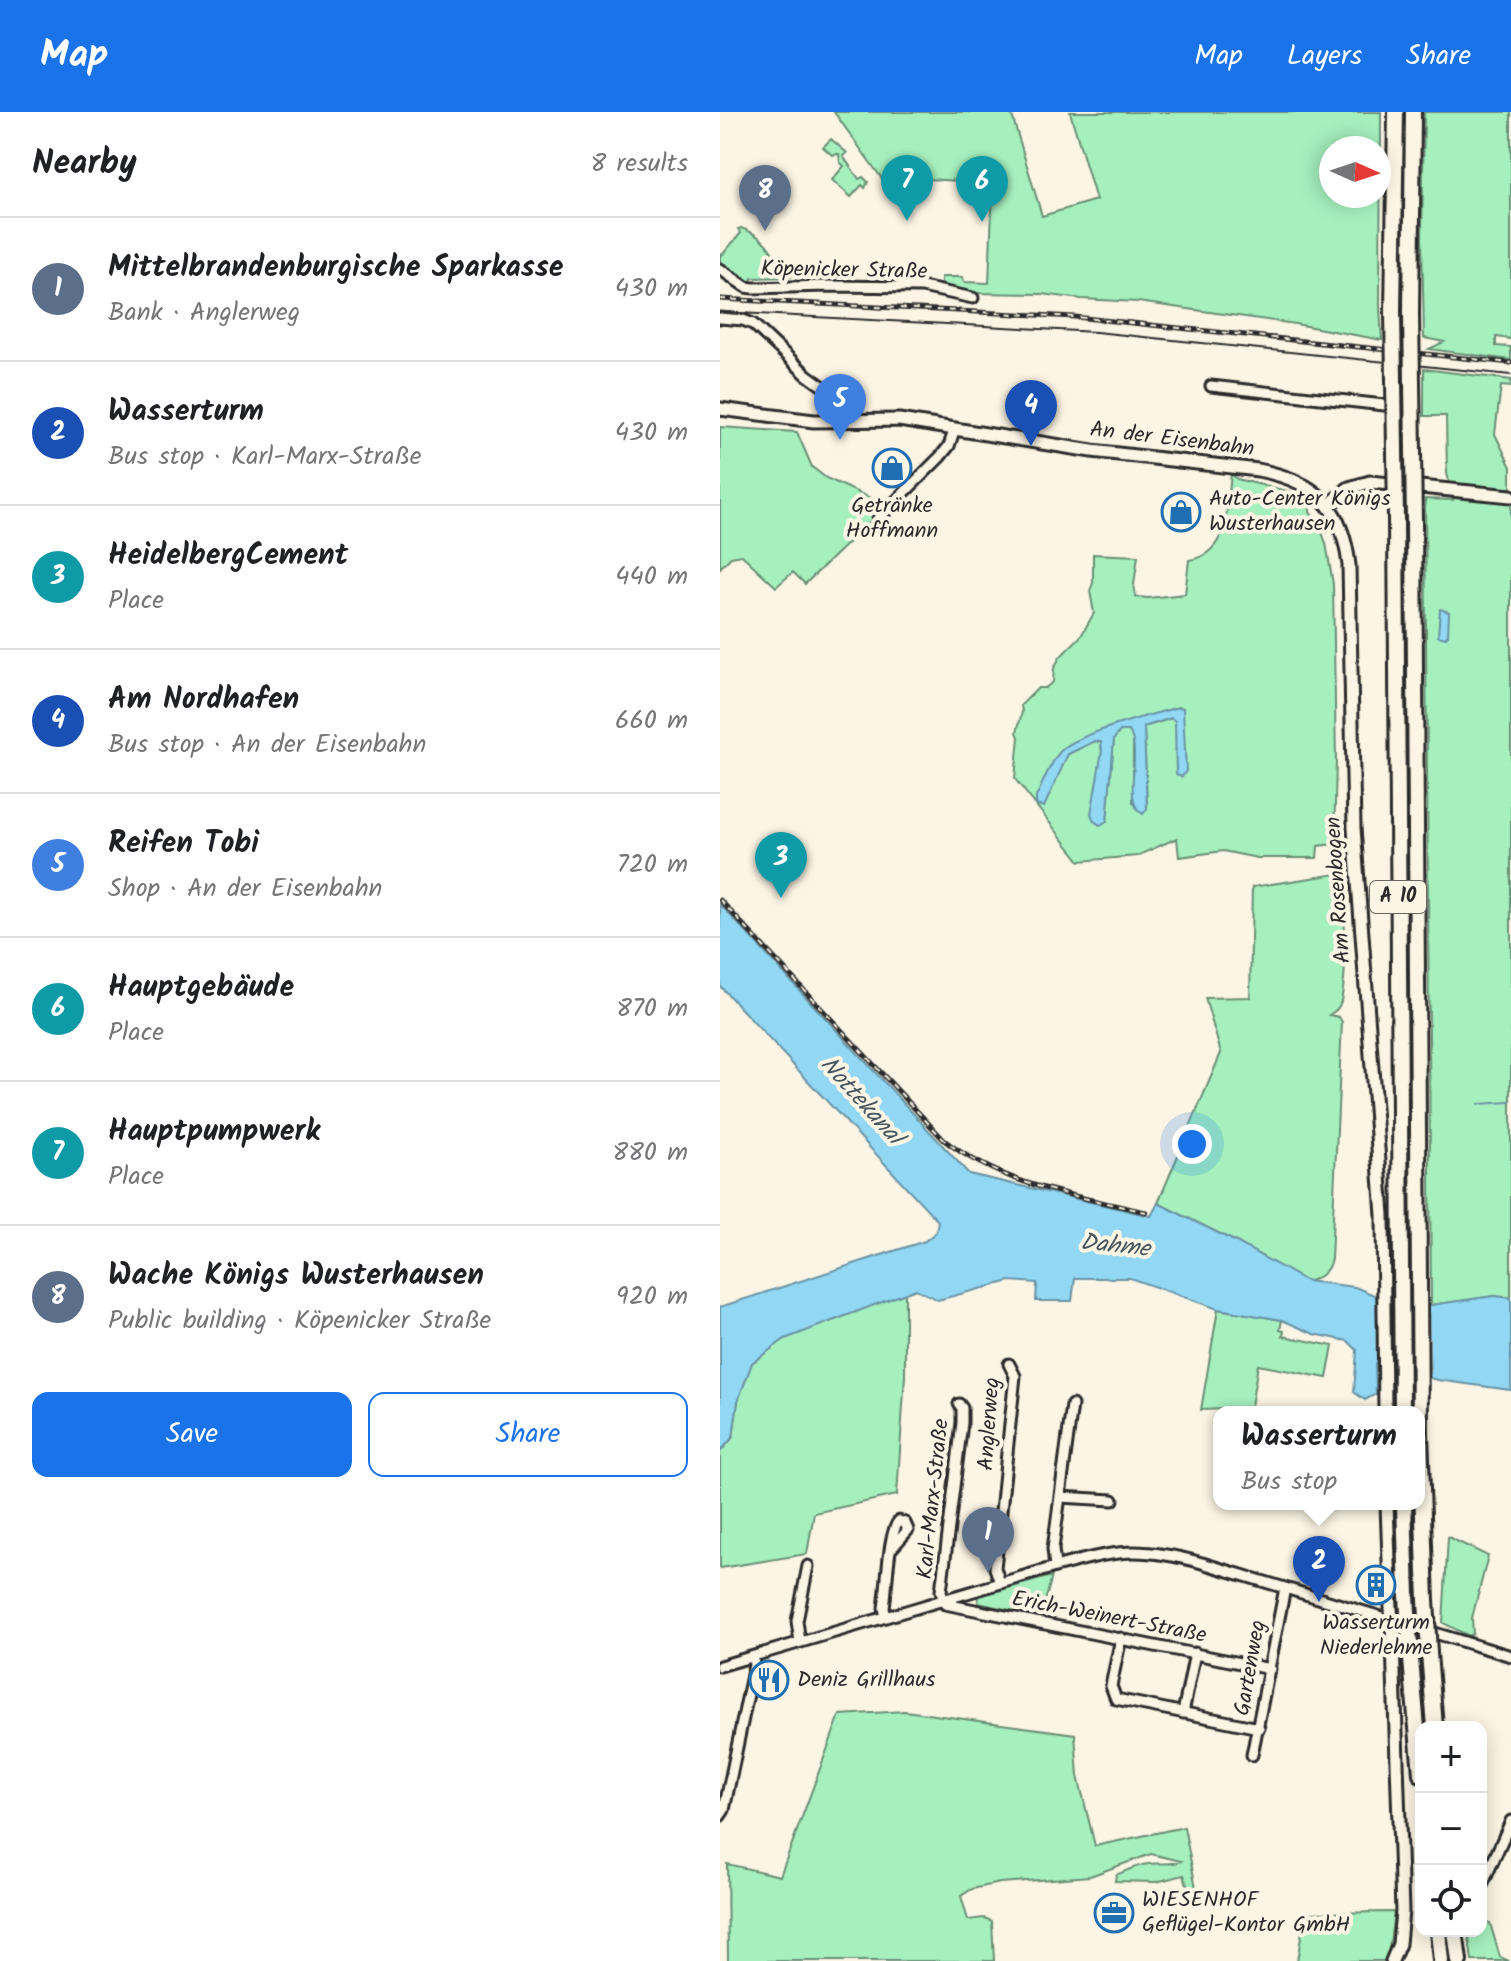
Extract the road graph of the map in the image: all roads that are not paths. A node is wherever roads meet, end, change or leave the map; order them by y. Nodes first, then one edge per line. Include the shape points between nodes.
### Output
1 (1396, 112) edge
2 (1413, 112) edge
3 (720, 269) edge
4 (973, 298) dead end
5 (720, 318) edge
6 (1211, 386) dead end
7 (1384, 405) dead end
8 (720, 409) edge
9 (833, 421) junction
10 (954, 431) junction
11 (1511, 496) edge
12 (1329, 505) junction
13 (878, 519) dead end
14 (1009, 1364) dead end
15 (959, 1404) dead end
16 (1072, 1405) dead end
17 (1385, 1406) edge
18 (1402, 1406) edge
19 (1420, 1406) edge
20 (1060, 1497) junction
21 (1113, 1500) dead end
22 (1387, 1510) edge
23 (1404, 1510) edge
24 (1423, 1510) edge
25 (892, 1548) dead end
26 (808, 1566) dead end
27 (1055, 1567) junction
28 (1000, 1583) junction
29 (1285, 1588) junction
30 (943, 1600) junction
31 (886, 1617) junction
32 (1121, 1638) junction
33 (800, 1642) junction
34 (1195, 1653) junction
35 (1511, 1656) edge
36 (753, 1657) junction
37 (720, 1666) edge
38 (1270, 1669) junction
39 (1183, 1713) junction
40 (1416, 1721) edge
41 (1435, 1721) edge
42 (1259, 1728) junction
43 (1252, 1755) dead end
44 (720, 1816) edge
45 (1511, 1821) edge
46 (1487, 1875) edge
47 (1439, 1937) edge
48 (1456, 1937) edge
49 (1392, 1961) edge
50 (1441, 1961) edge
51 (1459, 1961) edge

1 - 18 highway, A 10, bridge
2 - 19 highway, A 10, bridge
3 - 4 street, Köpenicker Straße via 753,288 922,287
5 - 9 street via 753,324 832,393
6 - 7 street
8 - 9 main road, An der Eisenbahn
9 - 10 main road, An der Eisenbahn via 899,420
10 - 12 main road, An der Eisenbahn via 1277,474 1305,484
10 - 13 street via 940,457
11 - 12 main road via 1370,482 1349,488
12 - 17 main road, Am Rosenbogen via 1342,528 1349,565 1354,828 1379,1153
14 - 28 street, Anglerweg via 1015,1376 995,1568
15 - 30 street, Karl-Marx-Straße via 962,1423
16 - 20 street
20 - 21 street
20 - 27 street
22 - 49 main road, bridge via 1402,1911
23 - 40 highway, bridge
24 - 41 highway, A 10, bridge
25 - 31 street, Karl-Marx-Straße
26 - 33 street via 797,1621
27 - 28 street, Karl-Marx-Straße
27 - 29 street, Karl-Marx-Straße via 1109,1553 1148,1551
28 - 30 street, Karl-Marx-Straße
29 - 35 street, Karl-Marx-Straße
29 - 38 street, Gartenweg
30 - 31 street, Karl-Marx-Straße
30 - 32 street, Erich-Weinert-Straße
31 - 33 street, Karl-Marx-Straße
32 - 34 street, Erich-Weinert-Straße
32 - 39 street via 1111,1686 1116,1699
33 - 36 street, Karl-Marx-Straße
34 - 38 street, Erich-Weinert-Straße
34 - 39 street
36 - 37 street, Karl-Marx-Straße
36 - 44 street
38 - 42 street, Gartenweg
39 - 42 street
42 - 43 street, Gartenweg
45 - 46 street
47 - 50 highway
48 - 51 highway

